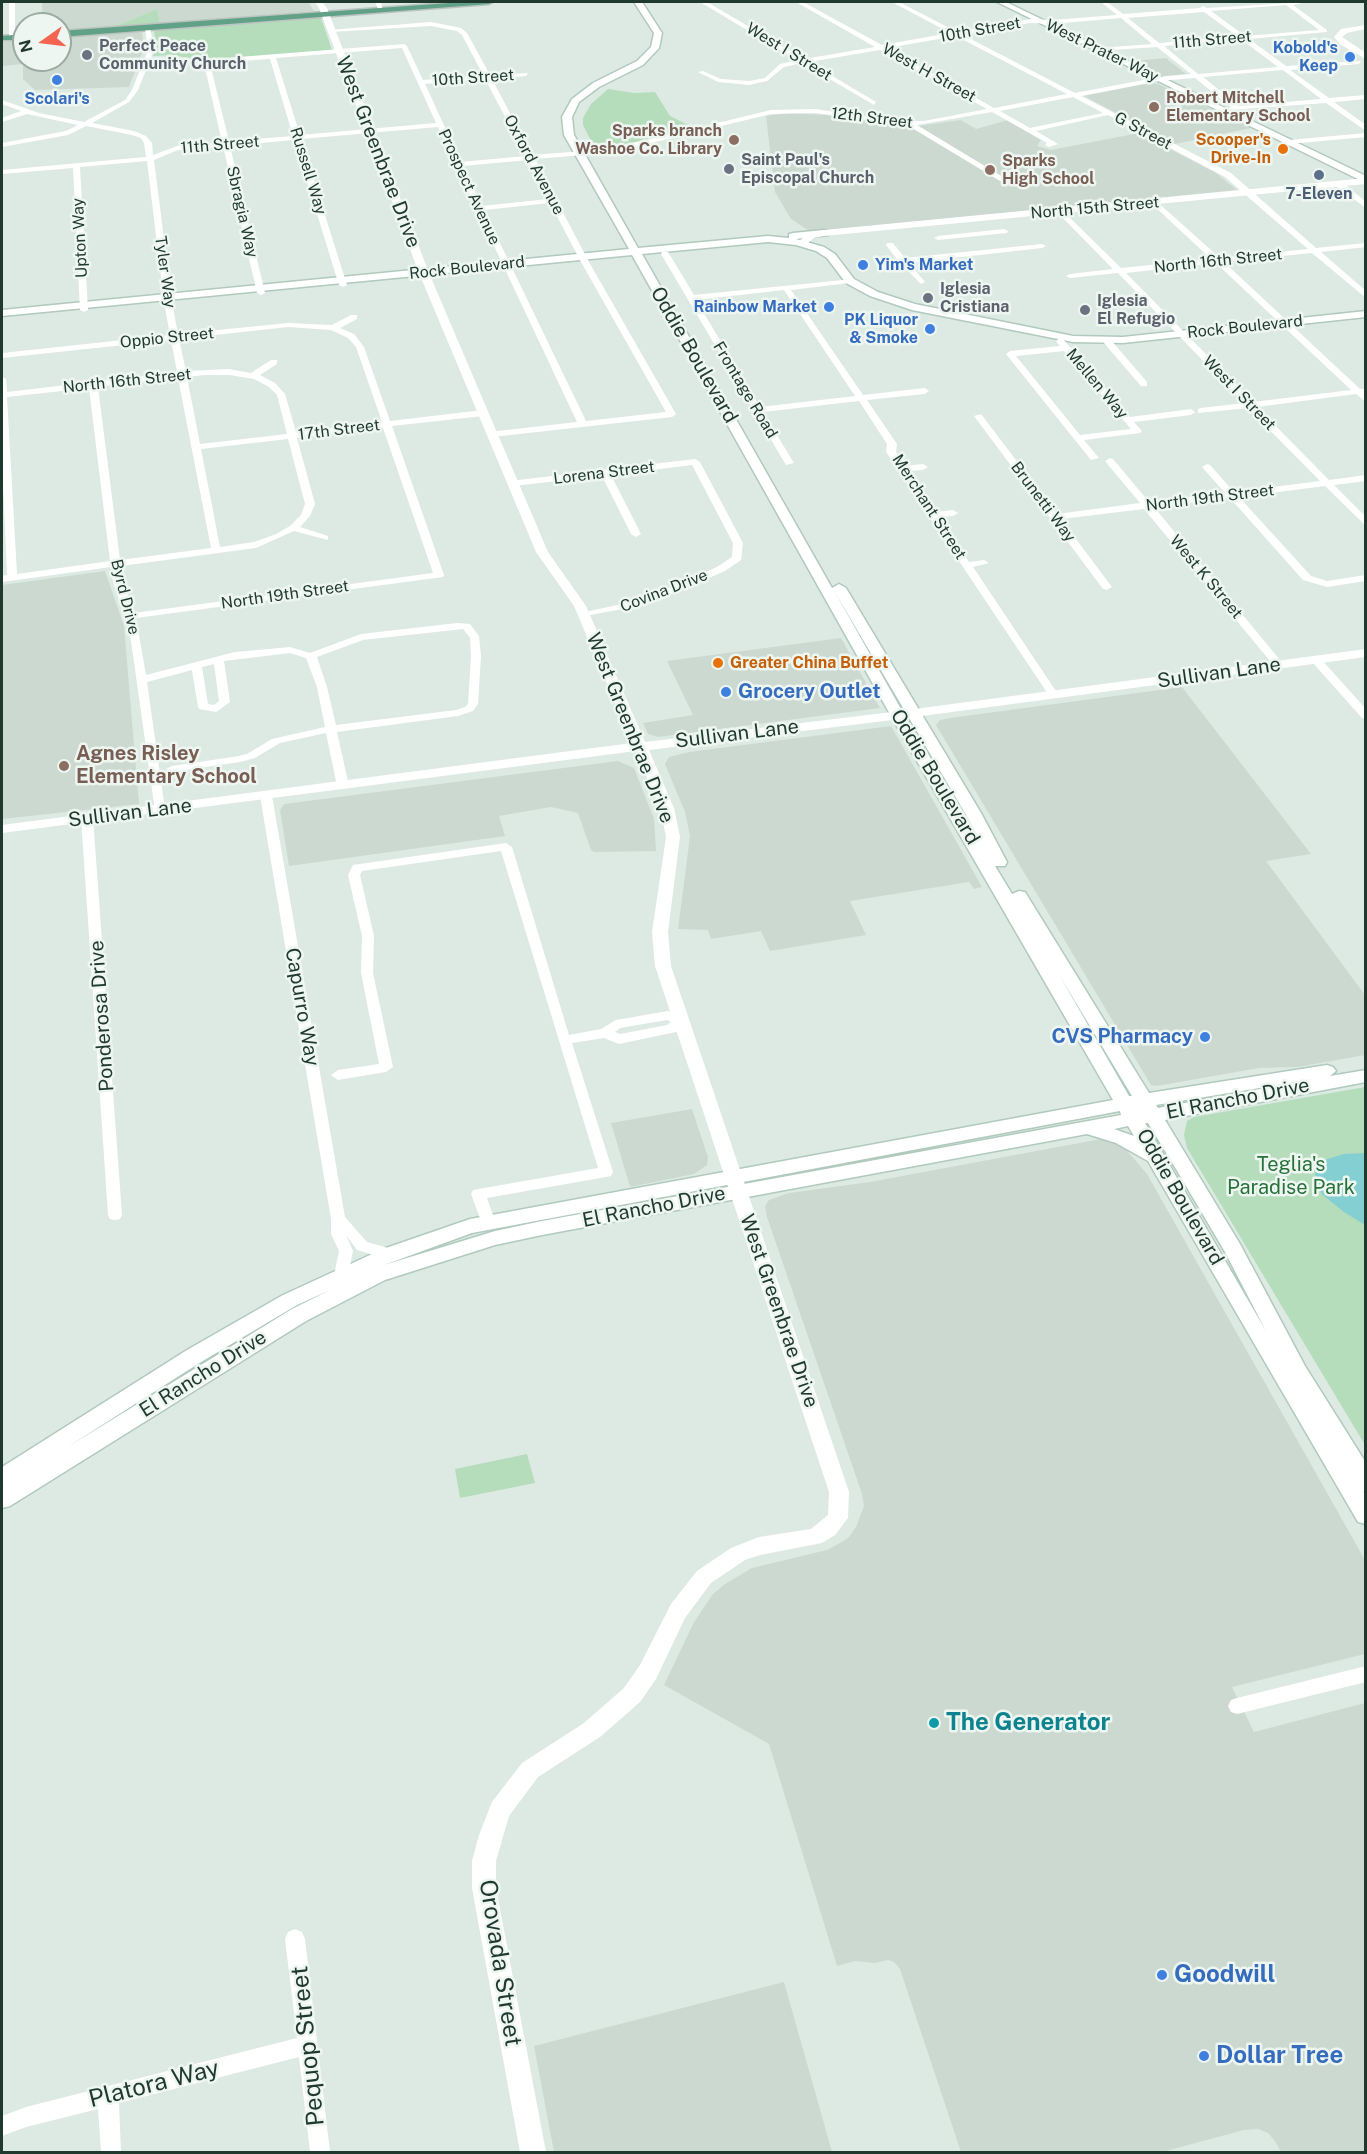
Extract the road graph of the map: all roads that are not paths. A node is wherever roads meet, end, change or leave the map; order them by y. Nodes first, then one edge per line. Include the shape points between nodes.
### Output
1 (318, 2) edge
2 (489, 2) edge
3 (638, 2) edge
4 (647, 2) edge
5 (703, 2) edge
6 (799, 2) edge
7 (896, 2) edge
8 (1001, 2) edge
9 (1104, 2) edge
10 (1194, 2) edge
11 (1286, 2) edge
12 (1304, 2) edge
13 (445, 3) edge
14 (380, 6) edge
15 (1205, 9) junction
16 (325, 14) junction
17 (1122, 16) junction
18 (1041, 21) junction
19 (12, 22) edge
20 (2, 23) edge
21 (148, 28) junction
22 (1365, 28) edge
23 (330, 30) junction
24 (72, 33) edge
25 (957, 34) junction
26 (668, 36) dead end
27 (2, 38) edge
28 (12, 38) edge
29 (1243, 38) junction
30 (1158, 45) junction
31 (666, 47) dead end
32 (881, 47) junction
33 (1099, 50) junction
34 (339, 51) junction
35 (272, 56) junction
36 (1362, 59) edge
37 (803, 61) junction
38 (1283, 68) junction
39 (701, 72) dead end
40 (526, 74) dead end
41 (1195, 75) junction
42 (488, 77) junction
43 (1159, 79) junction
44 (421, 82) junction
45 (1074, 95) junction
46 (1365, 97) edge
47 (1326, 100) junction
48 (2, 102) edge
49 (874, 103) dead end
50 (1237, 108) junction
51 (1221, 109) junction
52 (996, 110) junction
53 (26, 112) junction
54 (1110, 113) junction
55 (2, 120) edge
56 (86, 124) junction
57 (910, 124) junction
58 (441, 125) junction
59 (1365, 129) edge
60 (1030, 130) junction
61 (369, 131) junction
62 (1365, 135) edge
63 (297, 138) junction
64 (1289, 142) junction
65 (226, 144) junction
66 (1049, 145) dead end
67 (2, 146) edge
68 (584, 153) junction
69 (530, 158) junction
70 (150, 159) junction
71 (458, 164) junction
72 (76, 165) junction
73 (2, 172) edge
74 (1000, 179) dead end
75 (1365, 180) edge
76 (1340, 184) junction
77 (1248, 193) junction
78 (553, 201) junction
79 (1155, 202) junction
80 (1365, 206) edge
81 (478, 208) junction
82 (1061, 211) junction
83 (995, 218) junction
84 (935, 224) junction
85 (824, 233) junction
86 (938, 238) junction
87 (759, 239) junction
88 (1012, 240) junction
89 (890, 245) dead end
90 (1365, 245) edge
91 (802, 246) junction
92 (1042, 246) dead end
93 (1312, 251) junction
94 (641, 254) junction
95 (665, 254) junction
96 (945, 257) junction
97 (584, 259) junction
98 (903, 261) junction
99 (1217, 261) junction
100 (506, 267) junction
101 (1121, 271) junction
102 (425, 275) junction
103 (1070, 276) dead end
104 (845, 282) junction
105 (921, 282) dead end
106 (343, 283) junction
107 (788, 289) junction
108 (261, 291) junction
109 (1365, 296) edge
110 (691, 298) junction
111 (168, 300) junction
112 (83, 308) junction
113 (1365, 314) edge
114 (2, 316) edge
115 (354, 317) dead end
116 (1284, 323) junction
117 (333, 328) junction
118 (1182, 334) junction
119 (174, 337) junction
120 (1056, 337) junction
121 (1107, 341) junction
122 (1066, 348) junction
123 (2, 356) edge
124 (274, 362) dead end
125 (182, 374) junction
126 (253, 376) junction
127 (2, 379) edge
128 (93, 384) junction
129 (1144, 384) dead end
130 (925, 391) dead end
131 (1362, 392) edge
132 (2, 395) edge
133 (861, 399) junction
134 (1365, 399) edge
135 (1250, 405) junction
136 (758, 410) junction
137 (1201, 411) dead end
138 (1191, 412) dead end
139 (483, 413) junction
140 (978, 416) dead end
141 (1128, 420) junction
142 (387, 424) junction
143 (583, 424) junction
144 (492, 434) junction
145 (292, 436) junction
146 (1079, 438) junction
147 (196, 447) junction
148 (1095, 458) dead end
149 (1110, 461) dead end
150 (789, 463) dead end
151 (923, 467) dead end
152 (1207, 467) dead end
153 (903, 469) junction
154 (605, 472) junction
155 (1365, 478) edge
156 (513, 483) junction
157 (1327, 483) junction
158 (1232, 495) junction
159 (1147, 506) junction
160 (953, 513) dead end
161 (934, 515) junction
162 (1054, 517) junction
163 (1365, 523) edge
164 (293, 528) junction
165 (636, 534) dead end
166 (325, 538) dead end
167 (216, 551) junction
168 (737, 553) joint
169 (984, 563) dead end
170 (115, 564) junction
171 (967, 565) junction
172 (7, 578) edge
173 (1365, 578) edge
174 (1107, 587) dead end
175 (584, 615) junction
176 (131, 616) junction
177 (1365, 652) edge
178 (311, 656) junction
179 (218, 658) junction
180 (1316, 660) junction
181 (196, 664) junction
182 (1279, 665) junction
183 (141, 680) junction
184 (1053, 694) junction
185 (906, 714) junction
186 (1365, 716) edge
187 (332, 729) junction
188 (641, 746) junction
189 (172, 769) dead end
190 (343, 786) junction
191 (266, 796) junction
192 (159, 809) junction
193 (87, 818) junction
194 (2, 829) edge
195 (681, 1021) junction
196 (564, 1040) junction
197 (1365, 1065) edge
198 (1107, 1071) junction
199 (338, 1075) dead end
200 (1365, 1076) edge
201 (1321, 1077) junction
202 (1203, 1106) junction
203 (1140, 1109) junction
204 (1087, 1120) junction
205 (1157, 1157) junction
206 (1183, 1164) junction
207 (736, 1184) junction
208 (115, 1215) dead end
209 (338, 1219) junction
210 (488, 1221) junction
211 (424, 1242) junction
212 (390, 1254) junction
213 (341, 1275) junction
214 (378, 1275) junction
215 (2, 1478) edge
216 (1365, 1483) edge
217 (2, 1499) edge
218 (1365, 1515) edge
219 (838, 1518) joint
220 (1365, 1674) edge
221 (1238, 1706) dead end
222 (296, 1939) dead end
223 (307, 2045) junction
224 (108, 2095) junction
225 (2, 2126) edge
226 (111, 2152) edge
227 (320, 2152) edge
228 (532, 2152) edge

1 - 16 street, West Greenbrae Drive
2 - 13 main road
3 - 68 main road, Oddie Boulevard via 657,29 657,44 640,63 596,85 572,105 567,129
4 - 26 main road
5 - 37 street, West I Street
6 - 32 street, West H Street
7 - 25 street, G Street
8 - 18 main road, West Prater Way
9 - 17 street
10 - 15 street
11 - 12 street, 10th Street
11 - 15 street, 10th Street
11 - 29 street, 11th Street via 1325,31
13 - 14 main road
14 - 16 main road
15 - 17 street, 10th Street
15 - 29 street
16 - 21 main road
16 - 23 street, West Greenbrae Drive
17 - 18 street, 10th Street
17 - 30 street
18 - 25 street, 10th Street
18 - 33 main road, West Prater Way
19 - 20 street
21 - 24 main road
21 - 56 street via 152,48 133,93 124,103
22 - 36 street via 1344,34 1343,39
23 - 34 street, West Greenbrae Drive
23 - 42 street, Oxford Avenue via 414,24 459,29
25 - 32 street, 10th Street
25 - 45 street, G Street
27 - 28 main road
29 - 30 street, 11th Street
29 - 38 street
30 - 33 street, 11th Street
30 - 41 street
31 - 68 main road, Oddie Boulevard via 650,63 610,82 585,102 576,123
32 - 37 street, 10th Street
32 - 52 street, West H Street
33 - 43 main road, West Prater Way
34 - 35 street
34 - 44 street, Prospect Avenue via 404,45
34 - 61 street, West Greenbrae Drive
35 - 63 street, Russell Way
35 - 65 street, Sbragia Way via 212,63 208,68
36 - 38 street, 12th Street
37 - 39 street, 10th Street via 782,65 766,79 749,83 720,81
37 - 49 street, West I Street
38 - 41 street, 12th Street
38 - 47 street
40 - 42 street, 10th Street
41 - 43 street, 12th Street
41 - 50 street
42 - 44 street, 10th Street
42 - 69 street, Oxford Avenue
43 - 45 street, 12th Street
43 - 51 main road, West Prater Way
44 - 58 street, Prospect Avenue
45 - 52 street, 12th Street
45 - 54 street, G Street
46 - 47 street
47 - 50 street
47 - 59 street
48 - 53 street, Tyler Way
50 - 51 street
51 - 64 main road, West Prater Way
52 - 57 street, 12th Street
52 - 60 street, West H Street
53 - 55 street
53 - 56 street, Tyler Way
54 - 60 street
54 - 77 street, G Street via 1224,173
56 - 67 street via 60,135
56 - 70 street, Tyler Way via 137,132 147,140
57 - 68 street, 12th Street via 827,112 781,111
57 - 74 street
58 - 61 street, 11th Street
58 - 71 street, Prospect Avenue
60 - 66 street, West H Street via 1054,144
61 - 63 street, 11th Street
61 - 102 street, West Greenbrae Drive
62 - 64 street
63 - 65 street, 11th Street
63 - 106 street, Russell Way
64 - 75 main road, West Prater Way
65 - 70 street, 11th Street via 177,148
65 - 108 street, Sbragia Way
68 - 69 street, 12th Street
68 - 94 main road, Oddie Boulevard
69 - 71 street, 12th Street
69 - 78 street, Oxford Avenue
70 - 72 street, 11th Street
70 - 111 street, Tyler Way
71 - 81 street, Prospect Avenue
72 - 73 street, 11th Street
72 - 112 street, Upton Way
75 - 76 street, North 15th Street
76 - 77 street, North 15th Street
76 - 80 street
77 - 79 street, North 15th Street
77 - 93 street, G Street
78 - 81 street
78 - 97 street, Oxford Avenue
79 - 82 street, North 15th Street
79 - 99 street
81 - 100 street, Prospect Avenue
82 - 83 street, North 15th Street
82 - 101 street, West I Street
83 - 84 street, North 15th Street
83 - 88 street
84 - 85 street, North 15th Street
84 - 86 street
85 - 87 main road
85 - 91 street, North 15th Street
86 - 88 street
86 - 96 street
87 - 91 main road, Rock Boulevard
87 - 94 main road, Rock Boulevard
88 - 92 street
88 - 96 street
89 - 98 street
90 - 93 street, North 16th Street
91 - 95 main road, Rock Boulevard via 758,245
91 - 104 main road, Rock Boulevard via 831,256
93 - 99 street, North 16th Street
93 - 109 street, G Street
94 - 95 main road, Rock Boulevard
94 - 97 main road, Rock Boulevard
94 - 185 main road, Oddie Boulevard
94 - 185 main road, Oddie Boulevard via 841,592
95 - 110 street, Frontage Road
96 - 98 street
97 - 100 main road, Rock Boulevard
97 - 143 street, Oxford Avenue via 672,414
98 - 105 street
99 - 101 street, North 16th Street
99 - 116 street
100 - 102 main road, Rock Boulevard
100 - 143 street, Prospect Avenue
101 - 103 street, North 16th Street
101 - 118 street, West I Street
102 - 106 main road, Rock Boulevard
102 - 139 street, West Greenbrae Drive
104 - 107 street
104 - 120 main road, Rock Boulevard via 855,293 875,301
106 - 108 main road, Rock Boulevard
107 - 110 street
107 - 133 street, Merchant Street
108 - 111 main road, Rock Boulevard
110 - 136 street, Frontage Road
111 - 112 main road, Rock Boulevard
111 - 119 street, Tyler Way
112 - 114 main road, Rock Boulevard
113 - 116 main road, Rock Boulevard
115 - 117 street
116 - 118 main road, Rock Boulevard
116 - 131 street
117 - 119 street, Oppio Street via 282,325
117 - 142 street via 351,336 360,346
118 - 121 main road, Rock Boulevard
118 - 135 street, West I Street
119 - 123 street, Oppio Street
119 - 125 street, Tyler Way
120 - 121 main road, Rock Boulevard
120 - 122 street, Mellen Way
121 - 129 street
122 - 141 street, Mellen Way
122 - 146 street via 1010,354
124 - 126 street
125 - 126 street, North 16th Street
125 - 128 street, North 16th Street
125 - 147 street, Tyler Way
126 - 145 street via 278,389
127 - 132 street
128 - 132 street, North 16th Street
128 - 170 street, Byrd Drive
130 - 133 street
131 - 134 street
131 - 135 street
132 - 172 street
133 - 136 street
133 - 153 street, Merchant Street via 892,444 891,452
135 - 137 street
135 - 157 street, West I Street
136 - 150 street, Frontage Road
138 - 141 street
139 - 142 street, 17th Street
139 - 144 street, West Greenbrae Drive
140 - 162 street, Brunetti Way
141 - 146 street, Mellen Way via 1137,431
142 - 145 street, 17th Street
142 - 176 street, North 19th Street via 439,575
143 - 144 street
144 - 156 street, West Greenbrae Drive
145 - 147 street, 17th Street
145 - 164 street via 310,504
146 - 148 street
147 - 167 street, Tyler Way
149 - 159 street, West K Street
151 - 153 street
152 - 158 street
153 - 161 street, Merchant Street
154 - 156 street, Lorena Street
154 - 165 street
154 - 168 street, Lorena Street via 695,462 738,543
155 - 157 street, North 19th Street
156 - 175 street, West Greenbrae Drive via 542,552
157 - 158 street, North 19th Street
157 - 163 street, West I Street
158 - 159 street, North 19th Street
158 - 173 street via 1306,578 1327,584
159 - 162 street, North 19th Street
159 - 182 street, West K Street
160 - 161 street
161 - 171 street, Merchant Street
162 - 174 street, Brunetti Way
164 - 166 street
164 - 167 street via 256,545
167 - 170 street
168 - 175 street, Covina Drive via 737,558 721,569 644,602
169 - 171 street
170 - 172 street
170 - 176 street, Byrd Drive
171 - 184 street, Merchant Street
175 - 188 street, West Greenbrae Drive
176 - 183 street, Byrd Drive
177 - 180 street, Sullivan Lane
178 - 179 street via 280,650
178 - 187 street
178 - 187 street via 361,637 428,629 466,626 475,638 473,704 469,709
179 - 181 street
179 - 181 street via 225,702 216,709 203,707
180 - 182 street, Sullivan Lane
180 - 186 street
181 - 183 street
182 - 184 street, Sullivan Lane
183 - 192 street, Byrd Drive
184 - 185 street, Sullivan Lane
185 - 188 street, Sullivan Lane
185 - 198 main road, Oddie Boulevard
185 - 203 main road, Oddie Boulevard via 1017,893
187 - 189 street via 276,741 240,759
187 - 190 street
188 - 190 street, Sullivan Lane
188 - 195 street, West Greenbrae Drive via 671,823 672,853 660,948
190 - 191 street, Sullivan Lane
191 - 192 street, Sullivan Lane
191 - 209 street, Capurro Way
192 - 193 street, Sullivan Lane
193 - 194 street, Sullivan Lane
193 - 208 street, Ponderosa Drive
195 - 196 street via 671,1029 619,1039 605,1034
195 - 207 street, West Greenbrae Drive
196 - 199 street via 506,847 357,868 354,875 369,936 367,973 386,1066
196 - 210 street via 606,1172 478,1194
197 - 201 main road, El Rancho Drive
198 - 203 main road, Oddie Boulevard
198 - 204 main road via 1106,1091
200 - 201 main road, El Rancho Drive
201 - 202 main road, El Rancho Drive
201 - 203 main road, El Rancho Drive
202 - 203 main road, El Rancho Drive
202 - 206 main road via 1176,1126
203 - 204 main road, El Rancho Drive
203 - 205 main road, Oddie Boulevard
203 - 206 main road, Oddie Boulevard
204 - 205 main road
204 - 207 main road, El Rancho Drive
205 - 218 main road, Oddie Boulevard
206 - 216 main road, Oddie Boulevard via 1298,1372
207 - 210 main road, El Rancho Drive
207 - 214 main road, El Rancho Drive via 495,1238
207 - 219 street, West Greenbrae Drive via 840,1492
209 - 212 street via 362,1246
209 - 213 street, Capurro Way via 338,1234 346,1251
210 - 211 main road, El Rancho Drive
211 - 212 main road, El Rancho Drive
211 - 214 main road via 384,1266
212 - 213 main road, El Rancho Drive
213 - 215 main road, El Rancho Drive via 238,1329
214 - 217 main road, El Rancho Drive via 299,1315
219 - 228 street, Orovada Street via 815,1537 759,1546 720,1564 704,1577 678,1611 632,1695 592,1730 530,1770 500,1810 486,1852 484,1888
220 - 221 street
222 - 223 street, Pequop Street
223 - 224 street, Platora Way
223 - 227 street, Pequop Street
224 - 225 street, Platora Way
224 - 226 street

